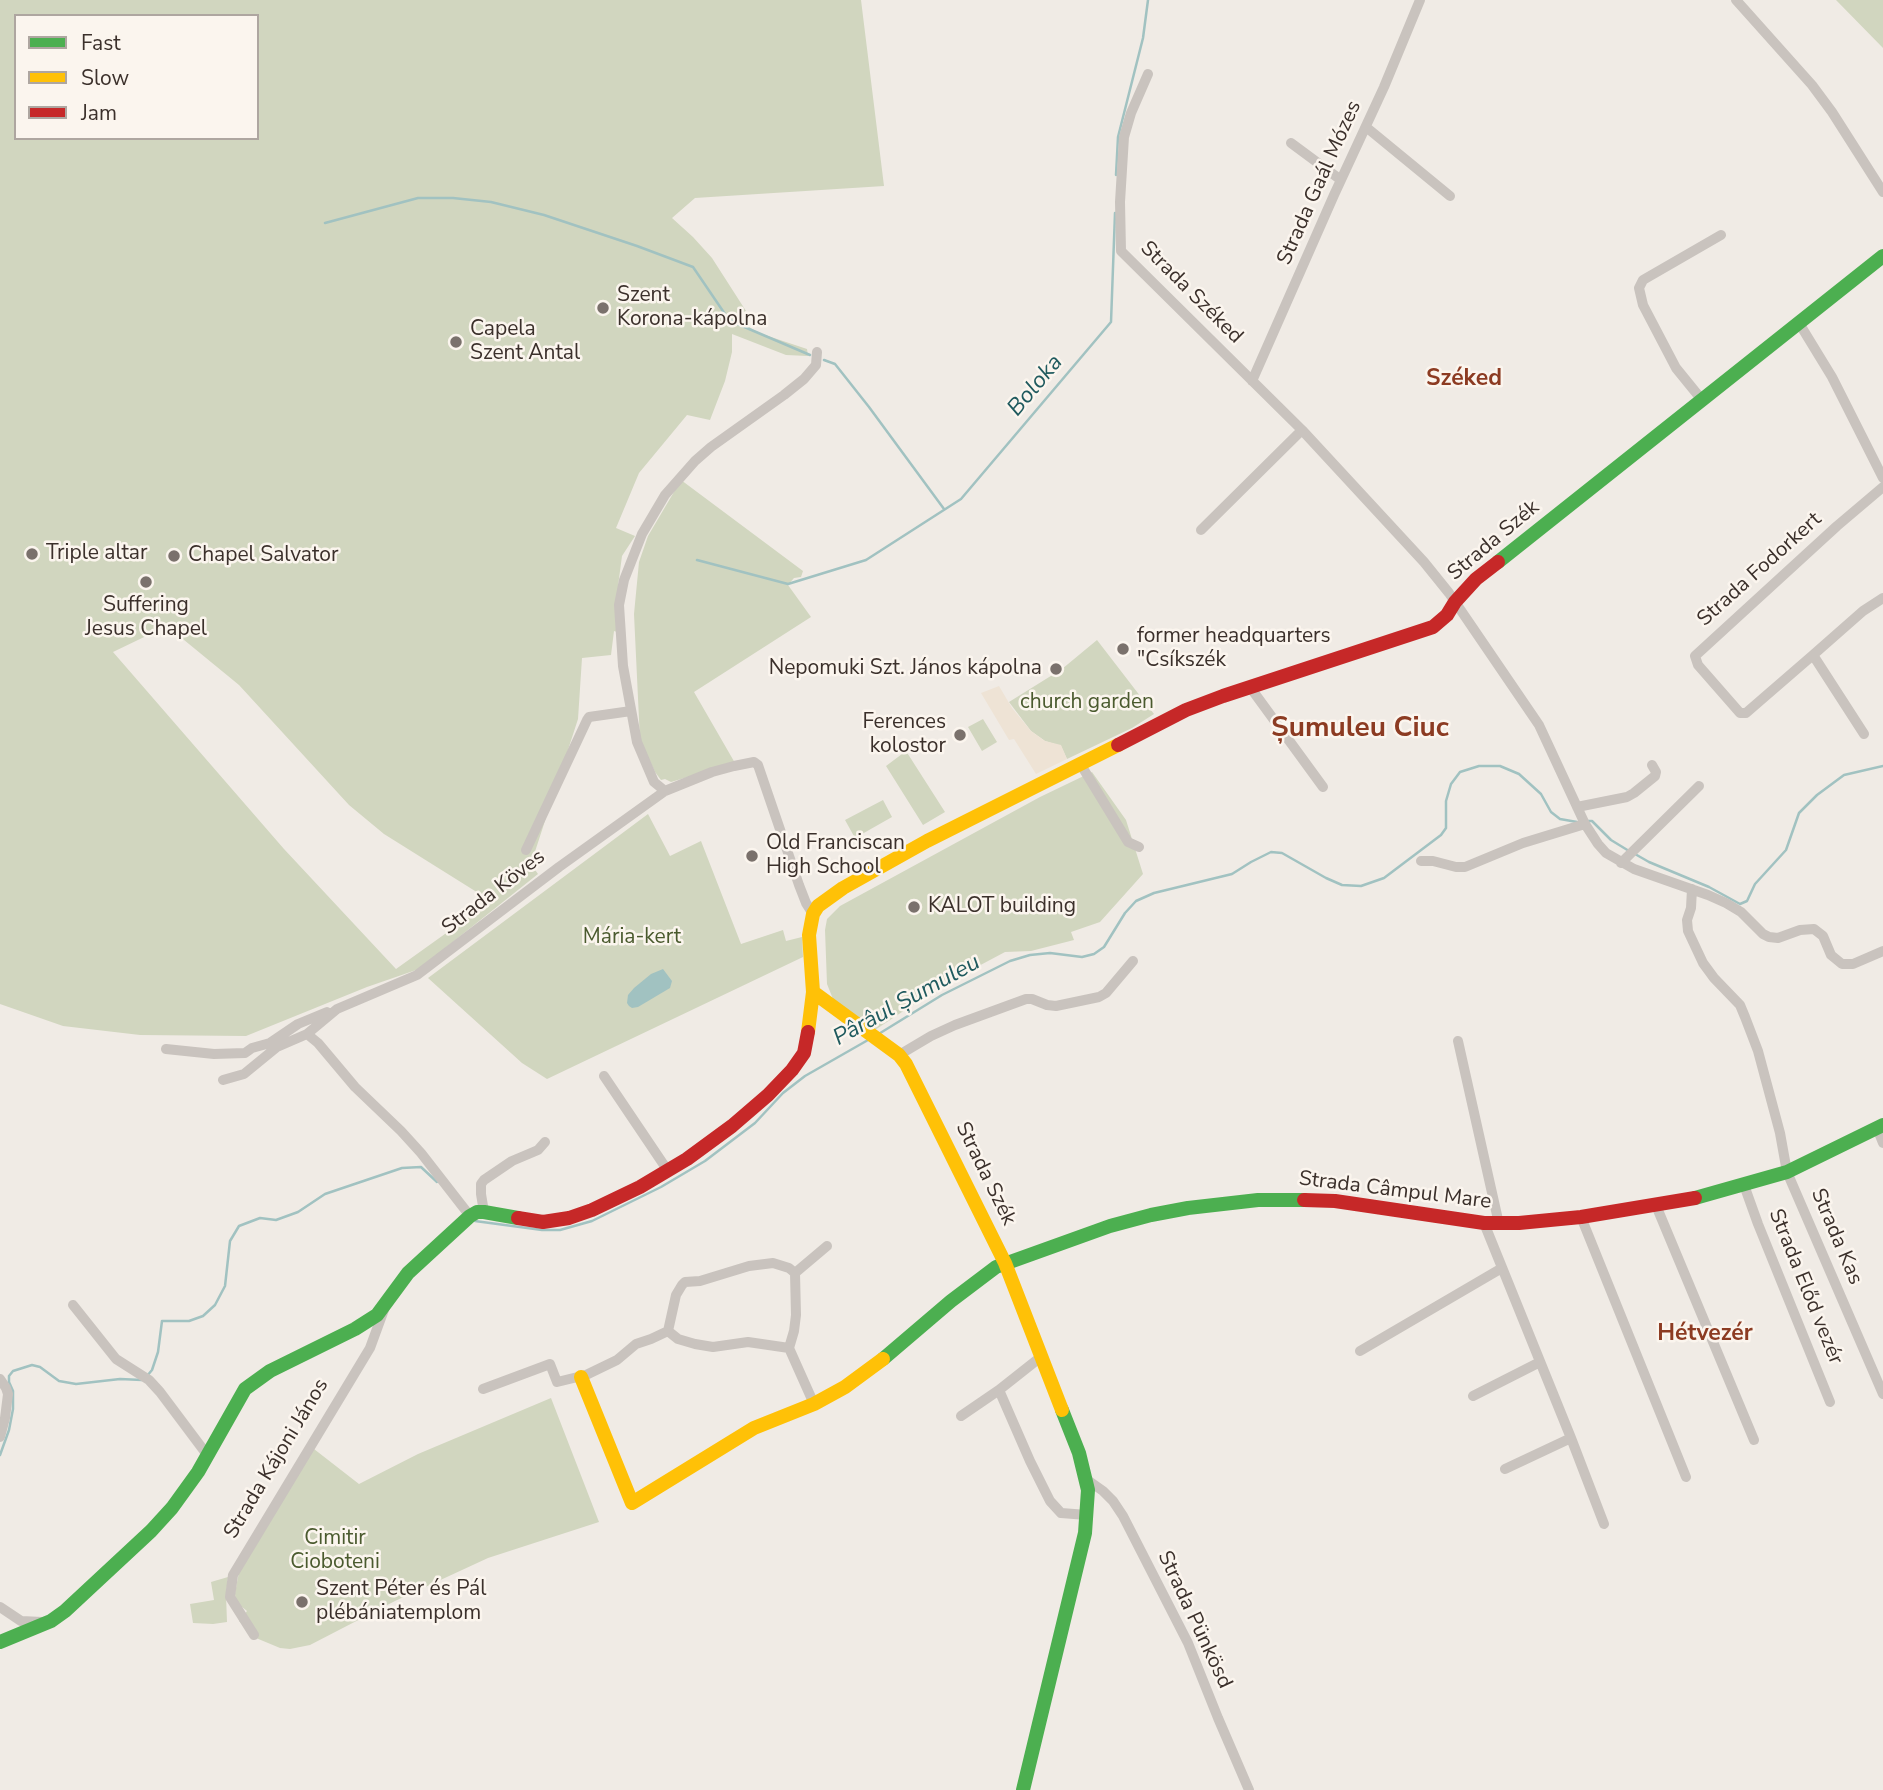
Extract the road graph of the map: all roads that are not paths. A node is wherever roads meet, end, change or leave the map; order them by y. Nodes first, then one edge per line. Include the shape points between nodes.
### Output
1 (1420, 0) edge
2 (1736, 0) edge
3 (1148, 74) dead end
4 (1367, 127) junction
5 (1291, 143) dead end
6 (1341, 180) junction
7 (1883, 192) edge
8 (1450, 196) dead end
9 (1721, 235) dead end
10 (1883, 256) edge
11 (1798, 323) junction
12 (817, 352) dead end
13 (1252, 381) junction
14 (1702, 400) junction
15 (1302, 430) junction
16 (1883, 478) edge
17 (1883, 486) edge
18 (1201, 530) dead end
19 (1883, 598) edge
20 (1455, 602) junction
21 (1813, 655) junction
22 (1250, 687) junction
23 (631, 711) junction
24 (1864, 734) dead end
25 (1081, 765) junction
26 (1652, 765) dead end
27 (1699, 786) dead end
28 (1323, 787) dead end
29 (665, 791) junction
30 (1577, 807) junction
31 (1585, 824) junction
32 (1139, 847) dead end
33 (526, 850) dead end
34 (1628, 856) junction
35 (1421, 861) dead end
36 (1692, 889) junction
37 (813, 914) junction
38 (1883, 951) edge
39 (1133, 961) dead end
40 (813, 992) junction
41 (337, 1009) junction
42 (307, 1034) junction
43 (1458, 1041) dead end
44 (252, 1048) junction
45 (166, 1049) dead end
46 (899, 1055) junction
47 (260, 1059) junction
48 (604, 1076) dead end
49 (223, 1080) dead end
50 (1880, 1126) edge
51 (545, 1142) dead end
52 (1883, 1143) edge
53 (668, 1171) junction
54 (1787, 1172) junction
55 (1744, 1185) junction
56 (1655, 1203) junction
57 (484, 1212) junction
58 (1581, 1217) junction
59 (468, 1218) junction
60 (1484, 1223) junction
61 (1499, 1224) junction
62 (827, 1247) dead end
63 (1005, 1263) junction
64 (1502, 1268) junction
65 (795, 1273) junction
66 (73, 1305) dead end
67 (386, 1305) junction
68 (668, 1331) junction
69 (789, 1348) junction
70 (1360, 1351) dead end
71 (1042, 1356) junction
72 (1540, 1362) junction
73 (581, 1377) junction
74 (0, 1379) edge
75 (483, 1389) dead end
76 (999, 1390) junction
77 (1883, 1394) edge
78 (1473, 1395) dead end
79 (1830, 1402) dead end
80 (814, 1404) junction
81 (961, 1416) dead end
82 (0, 1437) edge
83 (1571, 1438) junction
84 (1754, 1440) dead end
85 (208, 1456) junction
86 (1505, 1469) dead end
87 (1686, 1477) dead end
88 (1086, 1479) junction
89 (1087, 1515) junction
90 (1604, 1524) dead end
91 (0, 1607) edge
92 (13, 1617) junction
93 (51, 1621) junction
94 (254, 1635) dead end
95 (1, 1642) edge
96 (1023, 1790) edge
97 (1249, 1790) edge

1 - 4 street, Strada Gaál Mózes
2 - 7 street via 1812,85
3 - 13 street, Strada Széked via 1124,137 1121,251
4 - 6 street, Strada Gaál Mózes
4 - 8 street
5 - 6 street
6 - 13 street, Strada Gaál Mózes
9 - 14 street via 1643,280 1639,288 1643,305 1676,368
10 - 11 street, Strada Szék
11 - 14 street, Strada Szék
11 - 16 street via 1832,377
12 - 23 street via 816,365 804,379 695,461 649,519 624,580 619,605
13 - 15 street, Strada Széked
14 - 20 street, Strada Szék via 1476,579
15 - 18 street
15 - 20 street, Strada Széked
17 - 21 street, Strada Fodorkert via 1695,656 1740,713 1746,713
19 - 21 street, Strada Fodorkert
20 - 22 street, Strada Szék via 1433,627
20 - 30 street, Strada Széked via 1539,725
21 - 24 street
22 - 25 street, Strada Szék via 1186,710
22 - 28 street
23 - 29 street via 648,770
23 - 33 street via 589,717
25 - 32 street via 1128,842
25 - 37 street, Strada Szék via 869,873 818,906
26 - 30 street via 1655,776 1627,797
27 - 34 street
29 - 37 street, Strada Köves via 734,765 758,765
29 - 41 street, Strada Köves via 417,975
30 - 31 street, Strada Széked
31 - 34 street, Strada Széked via 1598,845
31 - 35 street via 1465,867
34 - 36 street, Strada Széked via 1634,869
36 - 38 street, Strada Széked via 1734,907 1769,937 1814,929 1842,964
36 - 54 street, Strada Kas via 1688,931 1703,963 1740,1005 1752,1034
37 - 40 street via 809,935
39 - 46 street via 1099,997 1056,1006 1026,999 955,1025
40 - 46 street, Strada Szék
40 - 53 street, Strada Kájoni János via 807,1043 792,1070 732,1126
41 - 42 street, Strada Köves
41 - 44 street, Strada Köves
42 - 47 street, Strada Köves via 276,1046
42 - 59 street via 415,1146
43 - 61 street
44 - 45 street, Strada Köves via 232,1055
44 - 47 street
46 - 63 street, Strada Szék
47 - 49 street, Strada Köves via 244,1074
48 - 53 street
50 - 52 street
50 - 54 street, Strada Câmpul Mare
51 - 57 street via 484,1180
53 - 57 street, Strada Kájoni János via 569,1219 543,1222
54 - 55 street, Strada Câmpul Mare
54 - 77 street, Strada Kas
55 - 56 street, Strada Câmpul Mare
55 - 79 street, Strada Előd vezér
56 - 58 street, Strada Câmpul Mare
56 - 84 street
57 - 59 street, Strada Kájoni János
58 - 61 street, Strada Câmpul Mare
58 - 87 street
59 - 67 street, Strada Kájoni János via 408,1273
60 - 61 street, Strada Câmpul Mare
60 - 63 street, Strada Câmpul Mare via 1335,1201 1258,1200 1150,1215
60 - 64 street
62 - 65 street
63 - 71 street, Strada Szék
63 - 80 street, Strada Câmpul Mare via 977,1280 878,1363
64 - 70 street
64 - 72 street
65 - 68 street via 773,1263 685,1282 676,1295
65 - 69 street via 796,1315
66 - 85 street via 116,1359 149,1380
67 - 85 street, Strada Kájoni János via 367,1323 270,1371 245,1389
67 - 94 street, Strada Kájoni János via 370,1348 233,1575 230,1597
68 - 69 street via 678,1339 713,1347 748,1342
68 - 73 street
69 - 80 street
71 - 76 street
71 - 88 street, Strada Szék
72 - 78 street
72 - 83 street
73 - 75 street via 557,1382 550,1364
73 - 80 street, Strada Câmpul Mare via 632,1503 754,1428
74 - 82 street via 8,1401
76 - 81 street
76 - 89 street via 1050,1501 1061,1513
83 - 86 street
83 - 90 street
85 - 93 street, Strada Kájoni János via 151,1531
88 - 89 street, Strada Szék
88 - 97 street, Strada Pünkösd via 1108,1496 1123,1516 1188,1643
89 - 96 street, Strada Szék
91 - 92 street
92 - 93 street via 24,1622
92 - 95 street via 13,1628
93 - 95 street, Strada Kájoni János

